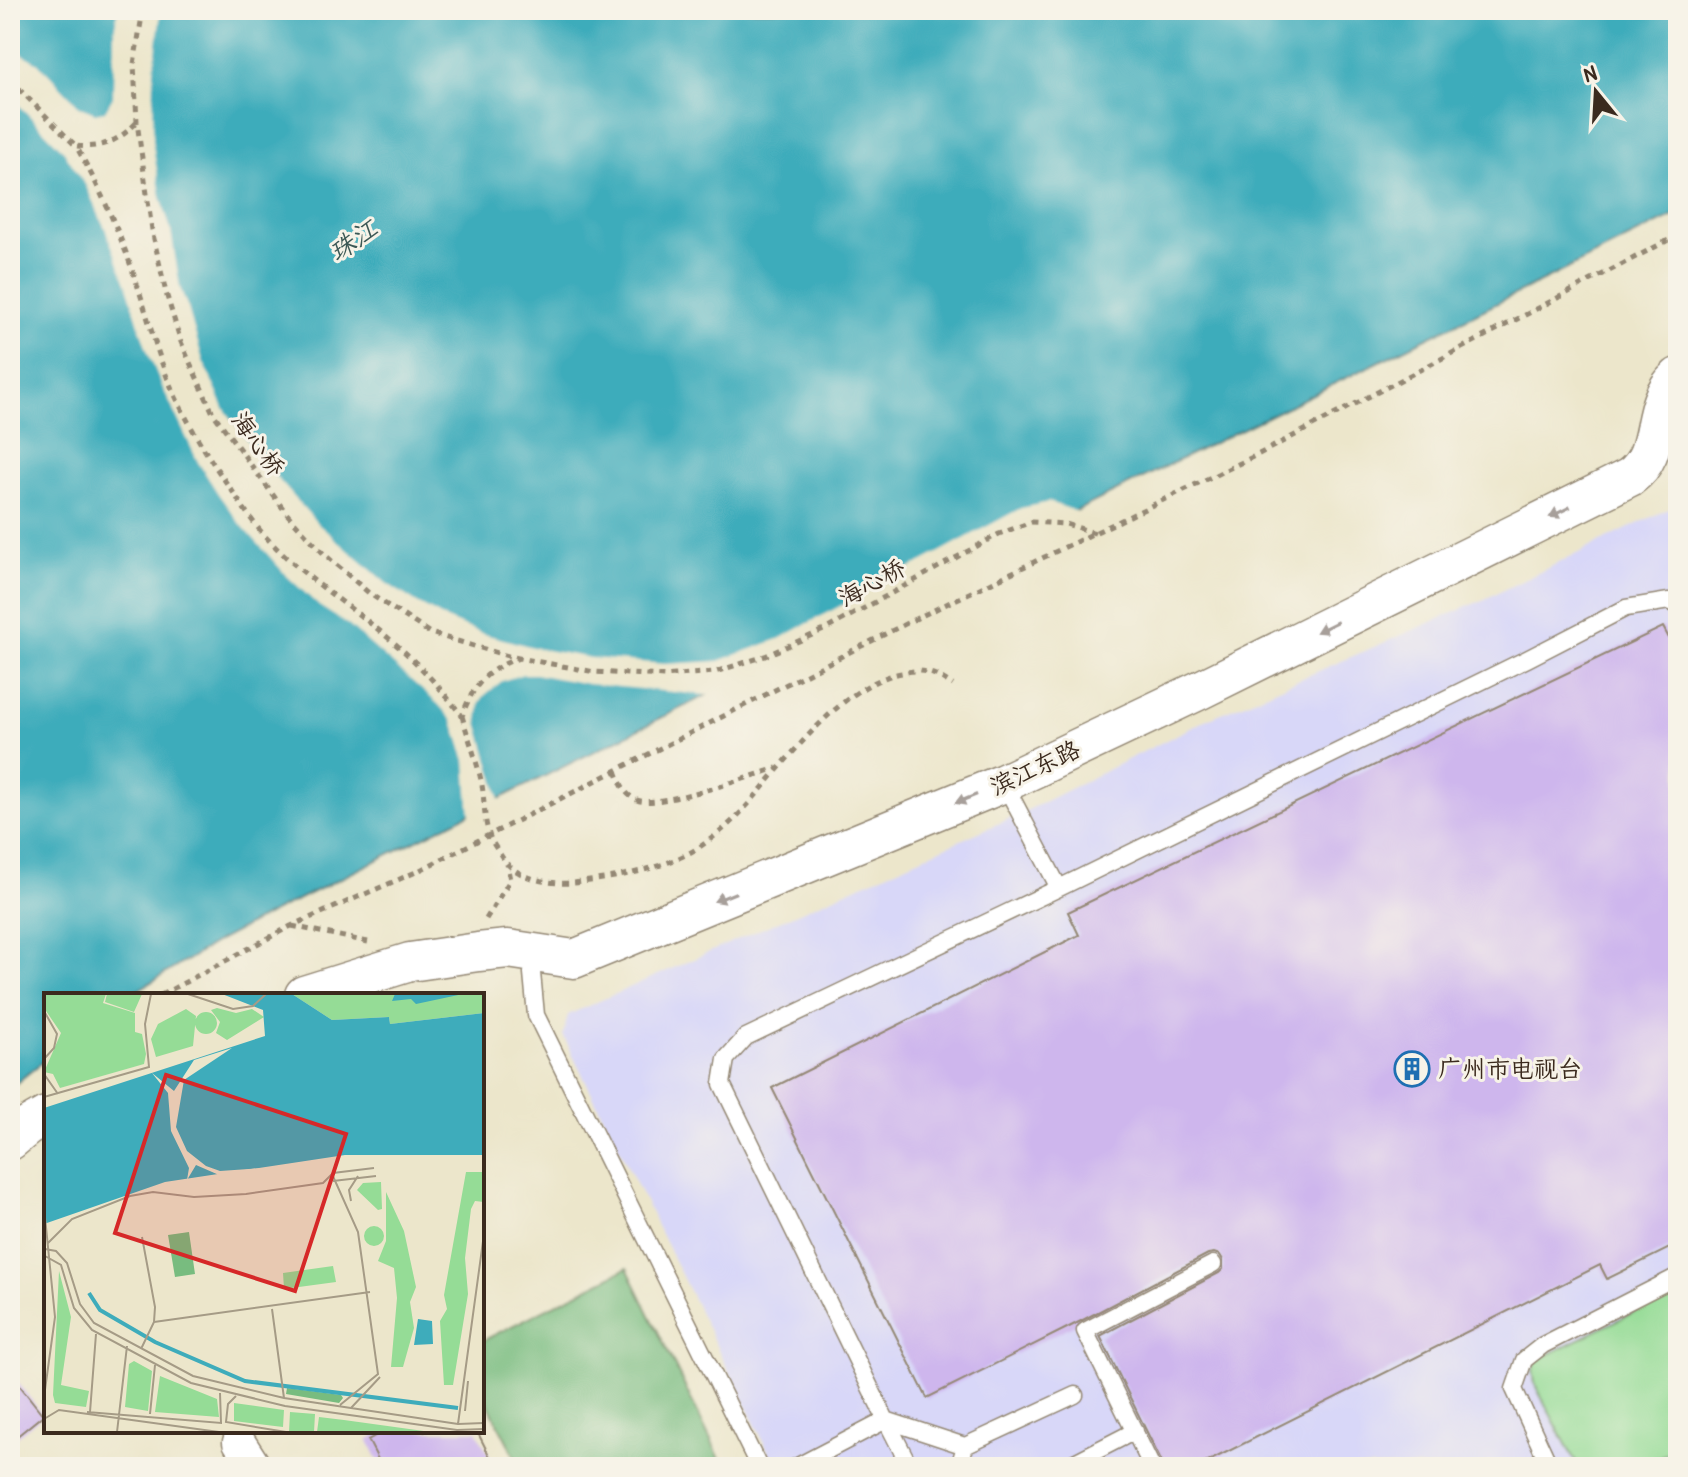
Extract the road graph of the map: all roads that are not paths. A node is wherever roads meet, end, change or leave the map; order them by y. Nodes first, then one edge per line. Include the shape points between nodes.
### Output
1 (1677, 378) edge
2 (1678, 417) edge
3 (1678, 606) edge
4 (1004, 783) junction
5 (1059, 888) junction
6 (537, 953) junction
7 (310, 993) edge
8 (44, 1117) edge
9 (10, 1141) edge
10 (1213, 1264) dead end
11 (1678, 1276) edge
12 (1075, 1395) dead end
13 (886, 1420) junction
14 (1135, 1431) junction
15 (965, 1446) junction
16 (759, 1467) edge
17 (796, 1467) edge
18 (910, 1467) edge
19 (959, 1467) edge
20 (1065, 1467) edge
21 (1152, 1467) edge
22 (1550, 1467) edge

1 - 2 street via 1671,391
1 -> 4 street, 滨江东路 via 1660,402 1650,453 1630,477
3 - 5 lane via 1669,601 1626,608
4 - 5 lane
4 -> 6 street, 滨江东路 via 574,959
5 - 13 lane via 746,1037 726,1059 722,1084
6 - 7 street, 滨江东路 via 508,949 410,962
6 - 16 lane via 532,973 536,1015
8 - 9 street
10 - 14 lane via 1085,1331
11 - 22 lane via 1543,1345 1524,1360 1514,1389
12 - 15 lane
13 - 15 lane
13 - 17 lane
13 - 18 lane
14 - 20 lane
14 - 21 lane
15 - 19 lane

